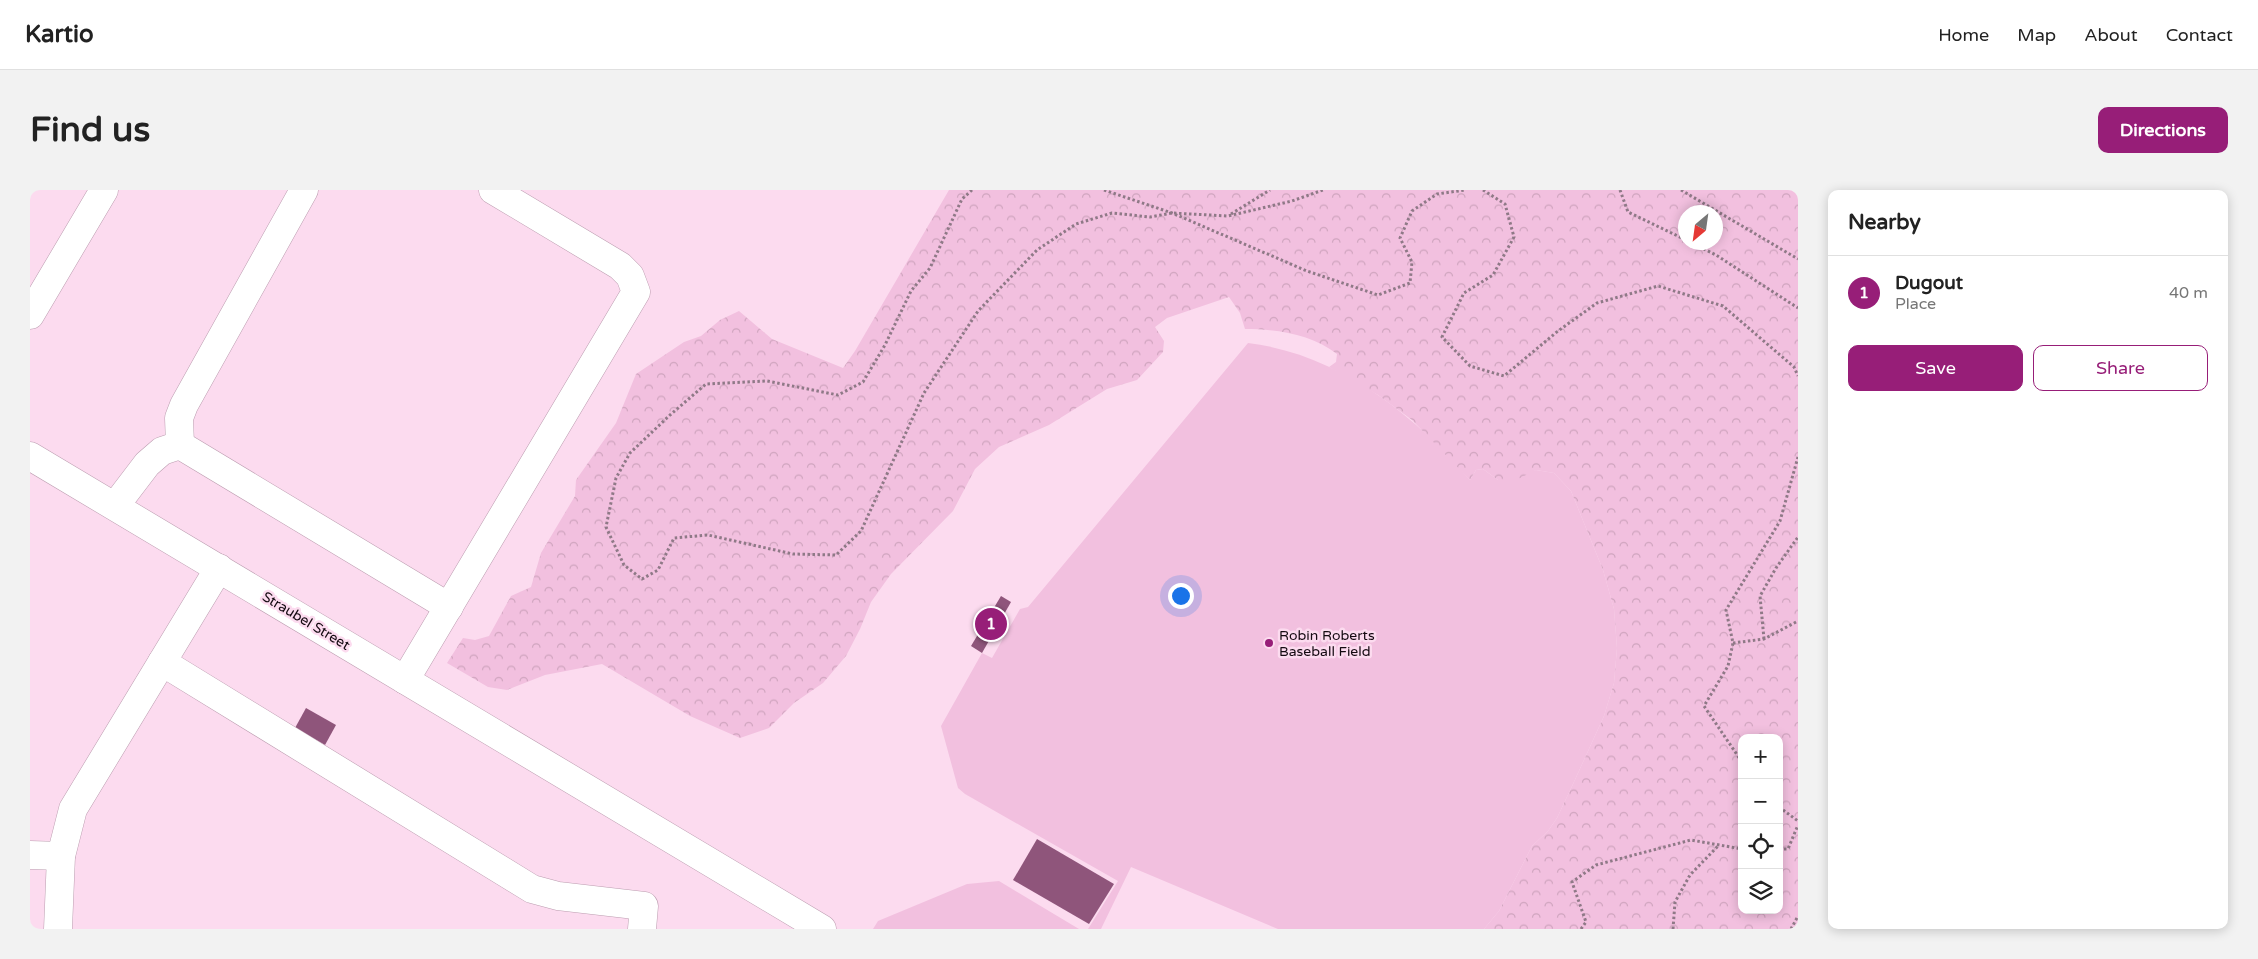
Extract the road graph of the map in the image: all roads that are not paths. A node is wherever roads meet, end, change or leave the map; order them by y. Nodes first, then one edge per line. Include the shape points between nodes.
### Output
1 (104, 190) edge
2 (304, 190) edge
3 (493, 190) edge
4 (30, 315) edge
5 (180, 445) junction
6 (30, 456) edge
7 (115, 506) junction
8 (219, 568) junction
9 (448, 607) junction
10 (162, 662) junction
11 (405, 680) junction
12 (30, 855) edge
13 (61, 856) junction
14 (58, 929) edge
15 (642, 929) edge
16 (822, 929) edge

1 - 4 street
2 - 5 street via 184,405 179,418
3 - 9 street via 620,266 630,276 636,292
5 - 7 street via 162,450 147,464
5 - 9 street
6 - 7 street, Straubel Street
7 - 8 street, Straubel Street
8 - 10 street
8 - 11 street, Straubel Street
9 - 11 street
10 - 13 street via 74,809
10 - 15 street via 532,888 558,896 644,906
11 - 16 street, Straubel Street
12 - 13 street
13 - 14 street

